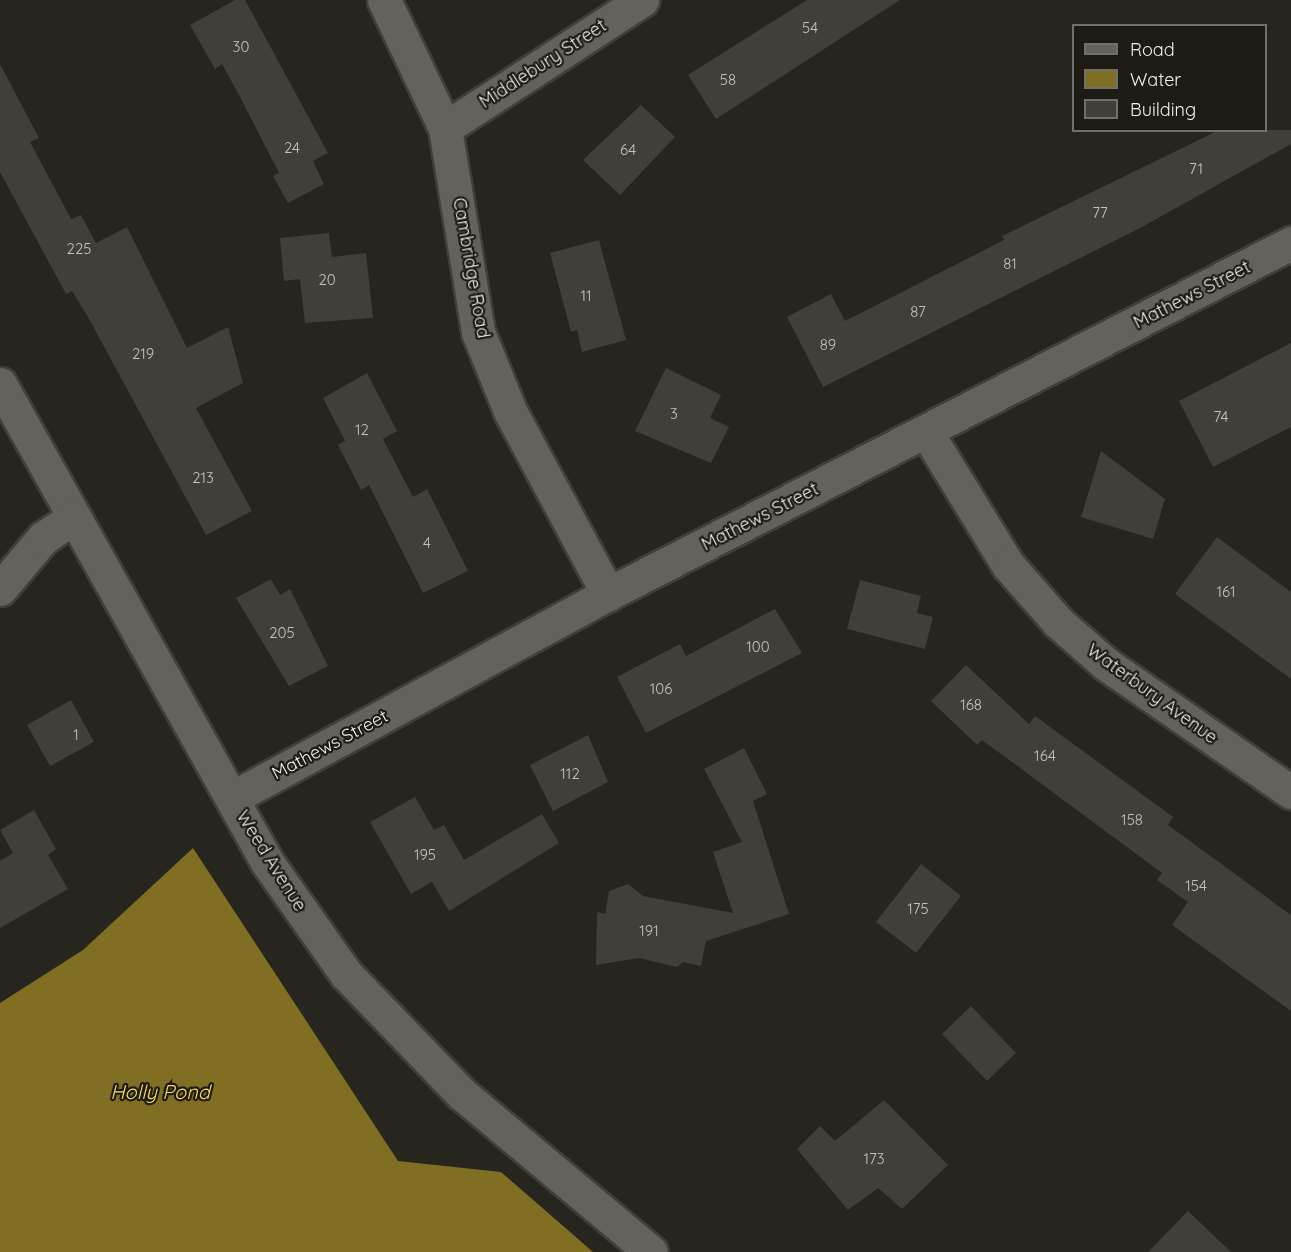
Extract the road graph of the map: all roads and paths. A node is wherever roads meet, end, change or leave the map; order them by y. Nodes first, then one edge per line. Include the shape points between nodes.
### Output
1 (384, 0) edge
2 (642, 0) edge
3 (445, 129) junction
4 (1291, 243) edge
5 (0, 384) edge
6 (927, 433) junction
7 (74, 517) junction
8 (0, 589) edge
9 (608, 594) junction
10 (1291, 792) edge
11 (232, 798) junction
12 (651, 1252) edge

1 - 3 street, Cambridge Road
2 - 3 street, Middlebury Street
3 - 9 street, Cambridge Road via 478,332 510,411
4 - 6 street, Mathews Street
5 - 7 street, Weed Avenue
6 - 9 street, Mathews Street
6 - 10 street, Waterbury Avenue via 1008,565 1058,622 1107,664
7 - 8 street via 43,538
7 - 11 street, Weed Avenue
9 - 11 street, Mathews Street
11 - 12 street, Weed Avenue via 267,862 346,974 462,1094

